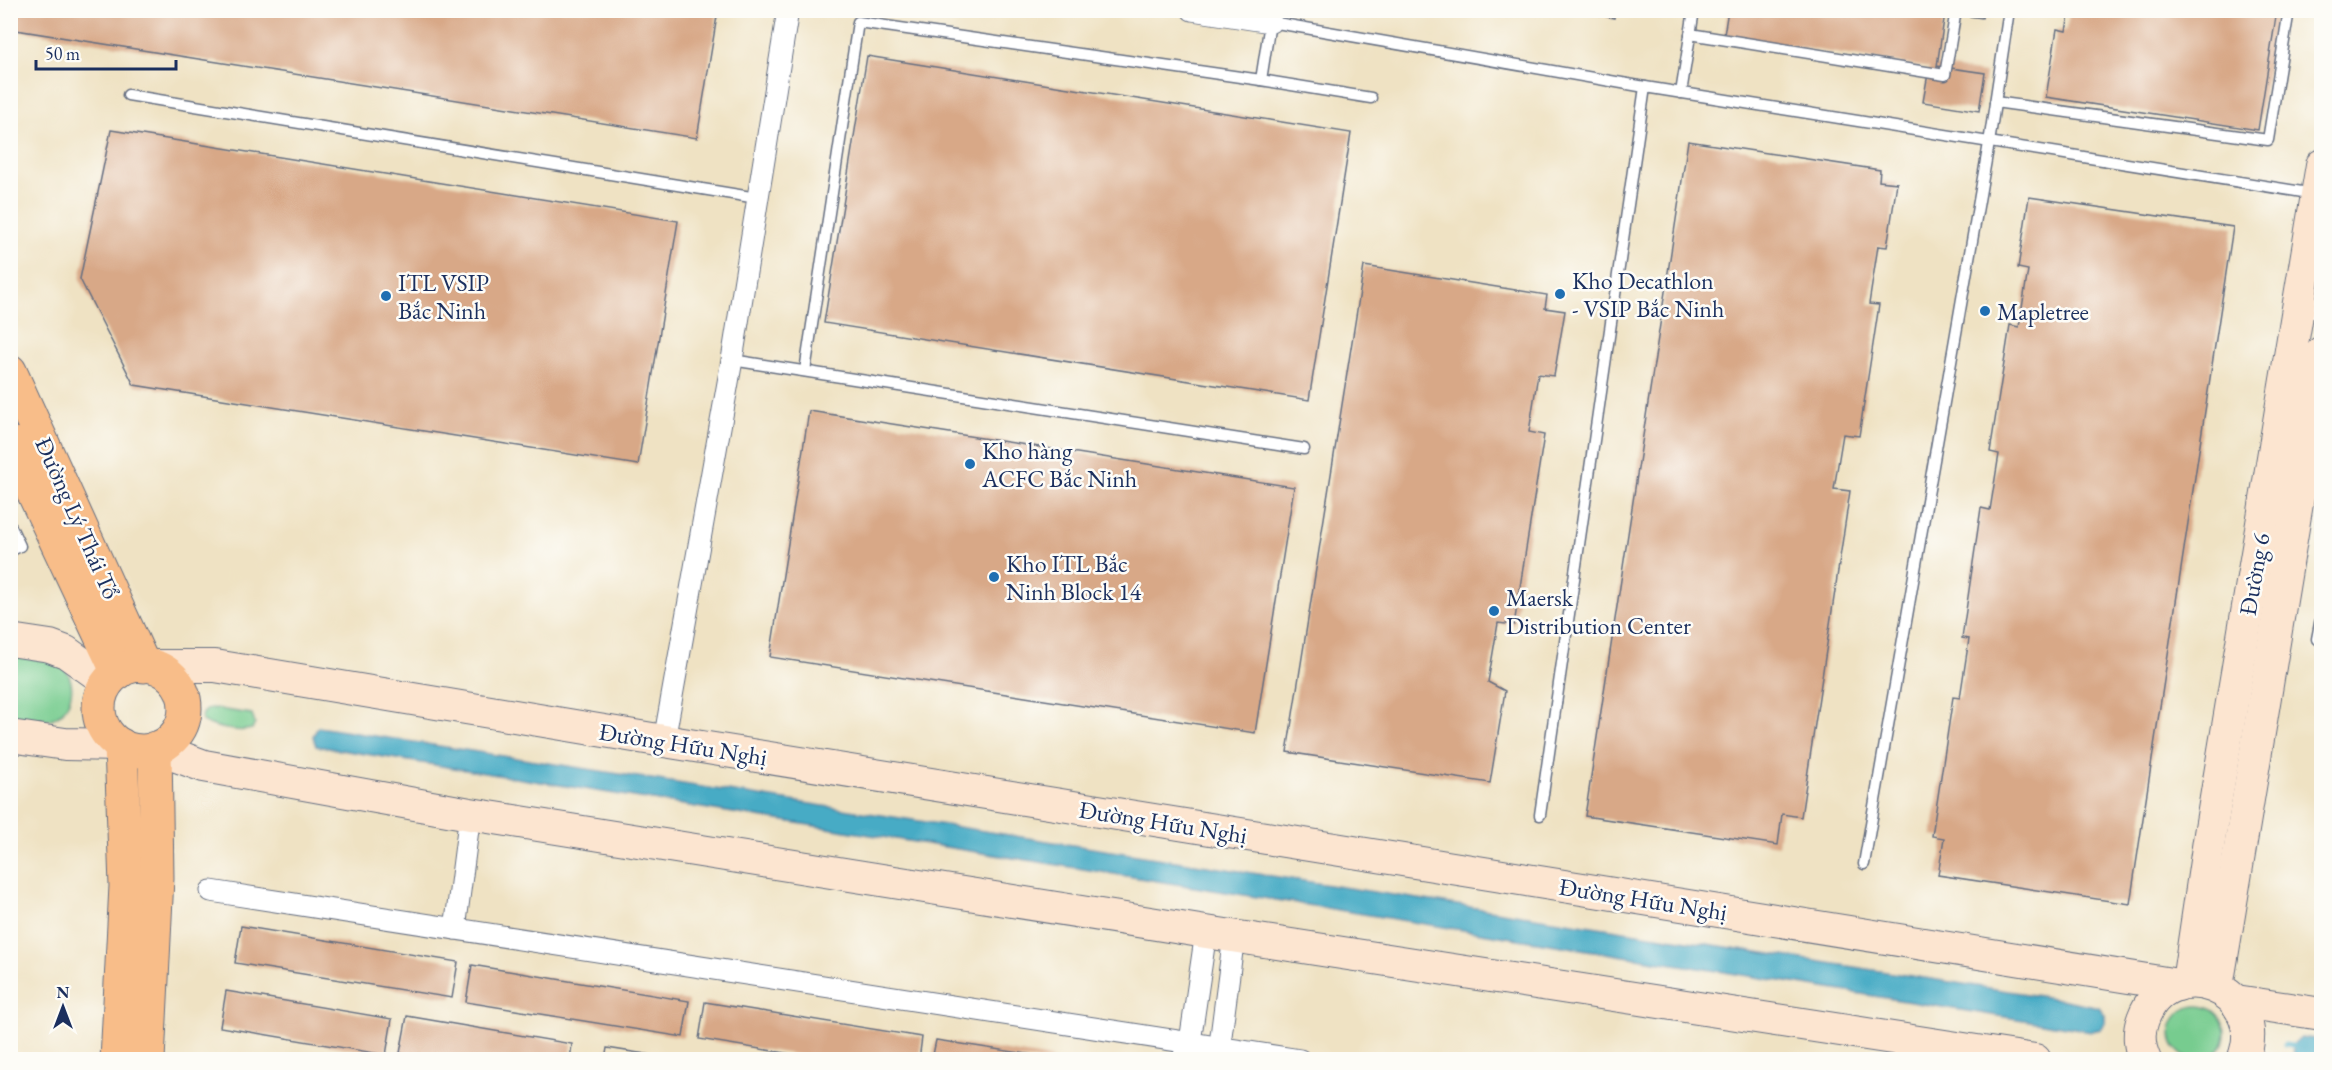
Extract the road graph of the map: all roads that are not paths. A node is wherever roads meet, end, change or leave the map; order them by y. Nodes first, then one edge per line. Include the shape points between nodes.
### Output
1 (788, 10) edge
2 (1192, 10) edge
3 (1694, 10) edge
4 (1956, 10) edge
5 (2009, 10) edge
6 (2289, 10) edge
7 (1272, 16) edge
8 (1690, 34) junction
9 (1261, 80) junction
10 (1645, 87) junction
11 (1681, 93) junction
12 (128, 95) dead end
13 (1371, 98) dead end
14 (1995, 102) junction
15 (1989, 143) junction
16 (2320, 185) edge
17 (757, 198) junction
18 (2310, 307) edge
19 (2322, 352) edge
20 (732, 360) junction
21 (10, 371) edge
22 (805, 372) junction
23 (10, 443) edge
24 (1304, 449) dead end
25 (10, 525) edge
26 (10, 551) edge
27 (2322, 613) edge
28 (10, 640) edge
29 (2322, 640) edge
30 (129, 671) junction
31 (10, 736) edge
32 (664, 741) junction
33 (121, 746) junction
34 (155, 748) junction
35 (470, 814) junction
36 (1540, 815) dead end
37 (1864, 864) dead end
38 (211, 891) dead end
39 (455, 929) junction
40 (1220, 934) junction
41 (2205, 989) junction
42 (2322, 1014) edge
43 (1186, 1051) edge
44 (1927, 1051) edge
45 (1218, 1053) edge
46 (117, 1059) edge
47 (148, 1059) edge
48 (1300, 1059) edge
49 (2036, 1059) edge
50 (2145, 1059) edge
51 (2243, 1059) edge

1 - 17 street
2 - 7 street
3 - 8 lane
4 - 8 lane via 1945,75
5 - 14 lane
6 - 14 lane via 2268,140
7 - 9 lane
7 - 10 lane
8 - 11 lane
9 - 13 lane
9 - 22 lane via 858,22
10 - 11 lane
10 - 36 lane
11 - 15 lane
12 - 17 lane
14 - 15 lane
15 - 16 lane
15 - 37 lane
16 - 18 main road, Đường 6
17 - 20 street
18 - 41 main road, Đường 6 via 2210,834
19 - 41 main road, Đường 6
20 - 22 lane
20 - 32 street
21 - 30 main road, Đường Lý Thái Tổ
22 - 24 lane
23 - 30 main road, Đường Lý Thái Tổ
25 - 26 lane via 20,546
27 - 29 lane via 2317,639
28 - 30 main road via 50,646
30 - 32 main road, Đường Hữu Nghị via 188,664 215,666
30 - 33 main road via 101,693 99,713 106,732
30 - 34 main road via 163,671 176,682 184,705 179,729
31 - 33 main road via 65,744
32 - 41 main road, Đường Hữu Nghị
33 - 34 main road via 141,751
33 - 46 main road via 126,886
34 - 35 main road via 204,766
34 - 47 main road via 157,878
35 - 39 street
35 - 40 main road
38 - 39 street
39 - 43 street
40 - 43 street
40 - 44 main road
40 - 45 street
41 - 42 main road, Đường Hữu Nghị
41 - 50 main road via 2165,990 2154,1000 2140,1025 2139,1039
41 - 51 main road via 2247,1024 2249,1038
43 - 45 street
44 - 49 main road
45 - 48 street

